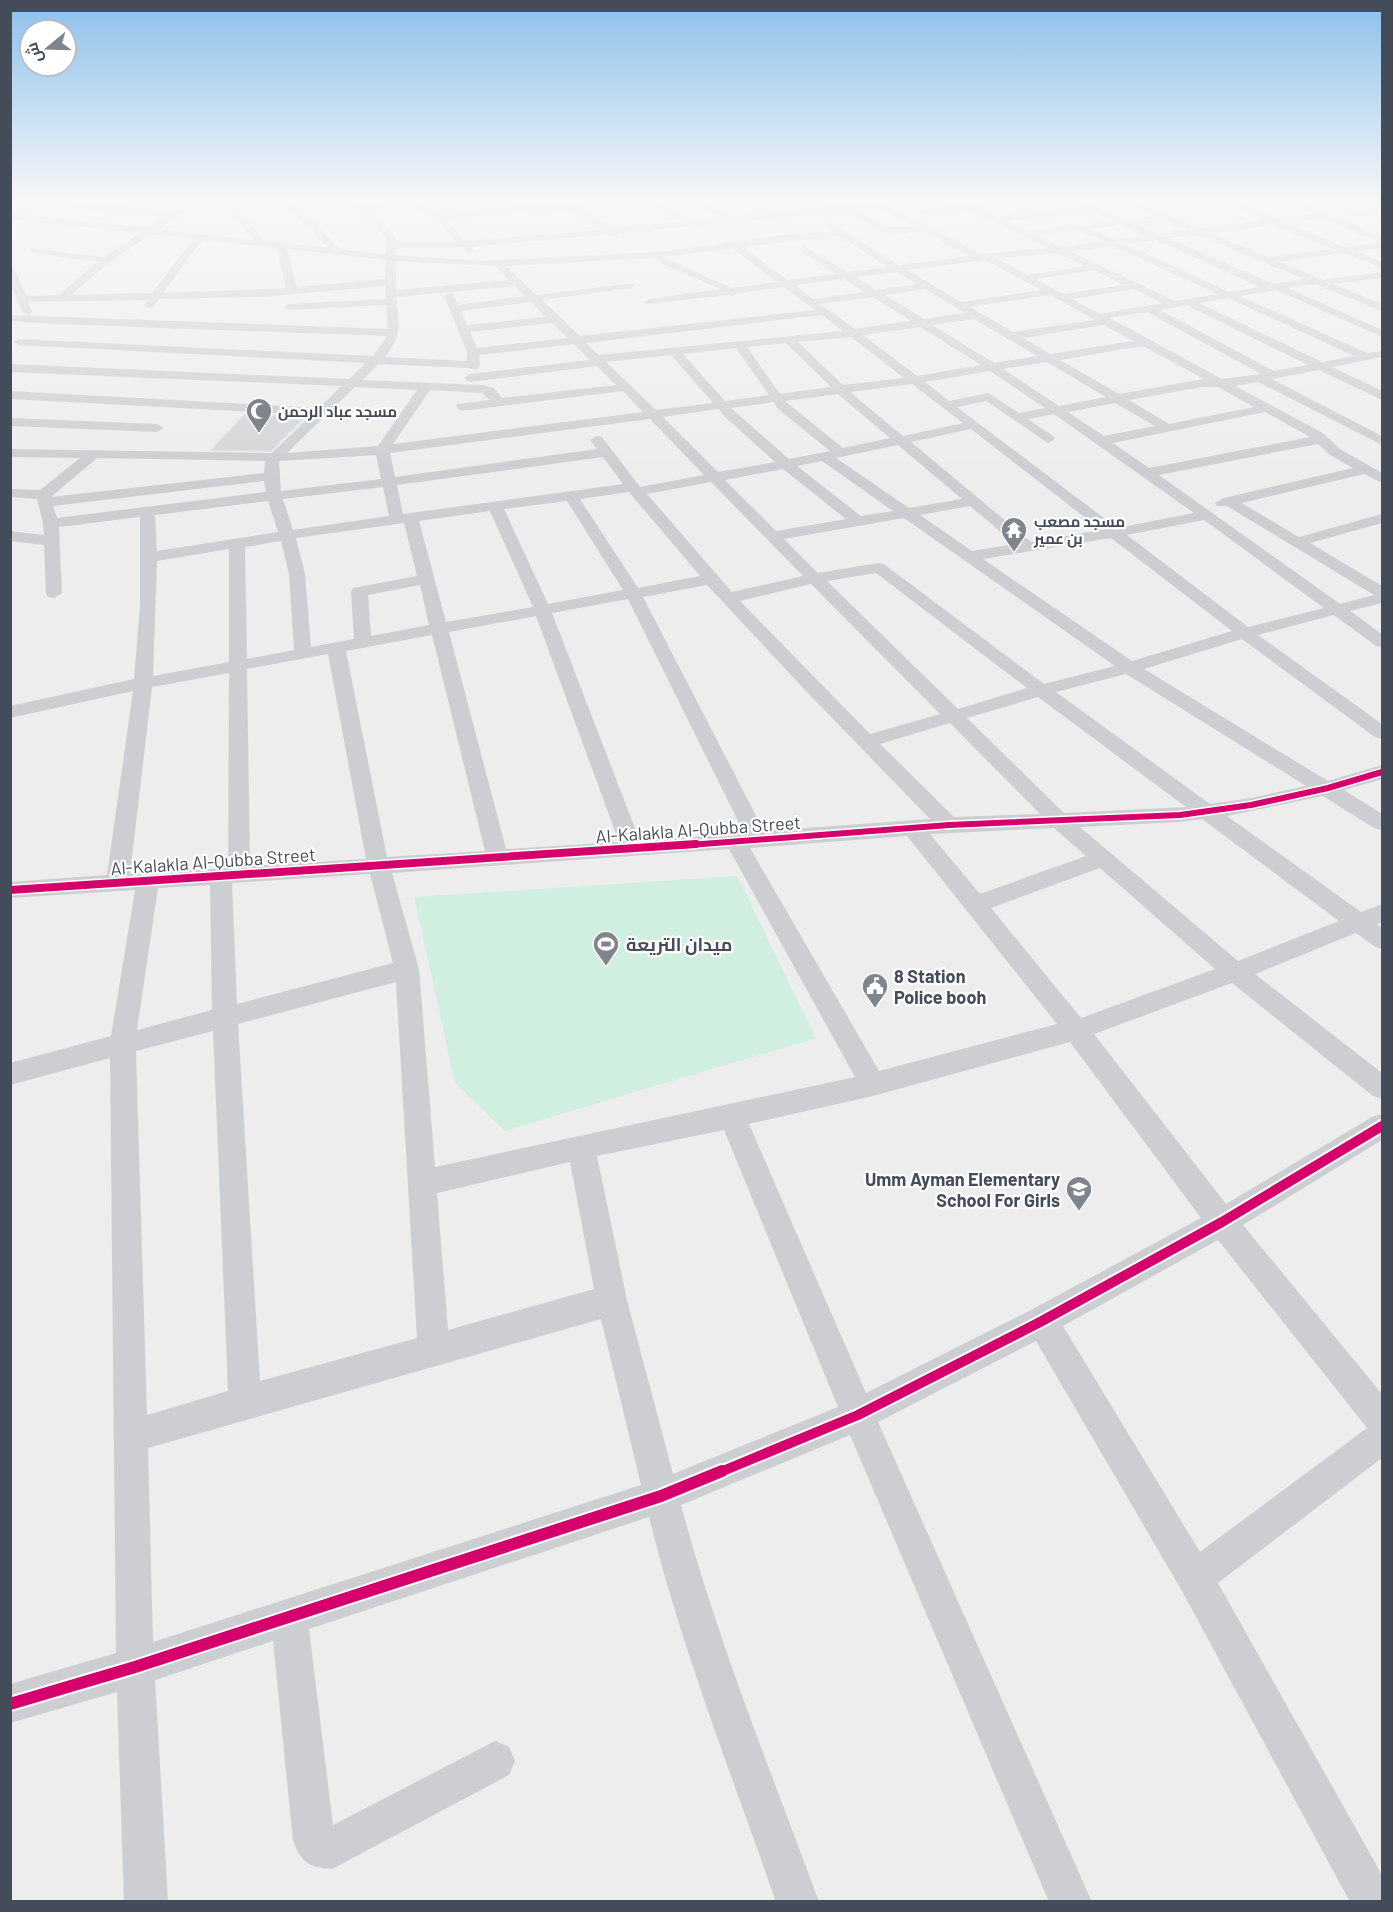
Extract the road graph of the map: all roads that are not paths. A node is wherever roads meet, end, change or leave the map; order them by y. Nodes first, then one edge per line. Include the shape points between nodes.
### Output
1 (19, 290) edge
2 (70, 290) edge
3 (158, 290) edge
4 (401, 290) edge
5 (451, 290) edge
6 (524, 290) edge
7 (635, 290) edge
8 (737, 290) edge
9 (795, 290) edge
10 (867, 290) edge
11 (899, 290) edge
12 (935, 290) edge
13 (1048, 290) edge
14 (1098, 290) edge
15 (1144, 290) edge
16 (1218, 290) edge
17 (1259, 290) edge
18 (1282, 290) edge
19 (1345, 290) edge
20 (731, 291) junction
21 (292, 292) joint
22 (275, 293) junction
23 (390, 293) junction
24 (640, 294) junction
25 (873, 294) junction
26 (1057, 295) junction
27 (156, 296) junction
28 (1231, 296) junction
29 (62, 298) junction
30 (533, 298) junction
31 (23, 299) junction
32 (811, 302) junction
33 (1377, 302) edge
34 (1190, 303) junction
35 (959, 305) junction
36 (1175, 305) junction
37 (1383, 308) edge
38 (455, 309) junction
39 (1150, 309) junction
40 (261, 311) junction
41 (824, 312) junction
42 (976, 315) junction
43 (10, 318) edge
44 (765, 319) junction
45 (1103, 319) junction
46 (30, 320) junction
47 (54, 321) junction
48 (671, 321) junction
49 (920, 323) junction
50 (236, 327) junction
51 (567, 327) junction
52 (464, 329) junction
53 (394, 333) junction
54 (853, 333) junction
55 (1383, 334) edge
56 (126, 336) junction
57 (1012, 336) junction
58 (789, 340) junction
59 (1146, 342) junction
60 (15, 344) edge
61 (1214, 344) junction
62 (739, 345) junction
63 (674, 351) junction
64 (1162, 351) junction
65 (234, 353) junction
66 (1383, 354) edge
67 (1365, 357) junction
68 (474, 358) junction
69 (1049, 358) junction
70 (376, 360) junction
71 (599, 361) junction
72 (1383, 364) edge
73 (1319, 366) junction
74 (10, 368) edge
75 (994, 368) junction
76 (78, 372) junction
77 (209, 377) junction
78 (1266, 377) junction
79 (913, 380) junction
80 (468, 383) junction
81 (351, 384) junction
82 (1223, 384) junction
83 (626, 387) junction
84 (425, 388) junction
85 (840, 390) junction
86 (10, 395) edge
87 (1383, 396) edge
88 (39, 397) junction
89 (777, 398) junction
90 (1118, 399) junction
91 (499, 403) junction
92 (182, 404) junction
93 (720, 404) junction
94 (946, 405) junction
95 (462, 407) dead end
96 (1267, 408) junction
97 (1057, 410) junction
98 (321, 412) junction
99 (10, 414) edge
100 (652, 414) junction
101 (1018, 417) junction
102 (10, 422) edge
103 (585, 423) junction
104 (973, 425) junction
105 (158, 428) junction
106 (1167, 428) junction
107 (900, 439) junction
108 (1321, 439) junction
109 (1101, 441) junction
110 (1001, 446) junction
111 (1375, 446) edge
112 (382, 450) junction
113 (606, 452) junction
114 (10, 453) edge
115 (94, 453) junction
116 (132, 453) junction
117 (833, 454) junction
118 (275, 456) junction
119 (1340, 456) junction
120 (786, 464) junction
121 (458, 467) junction
122 (1365, 470) junction
123 (1145, 473) junction
124 (272, 476) junction
125 (714, 478) junction
126 (1383, 479) edge
127 (389, 482) junction
128 (634, 490) junction
129 (10, 493) edge
130 (275, 496) junction
131 (571, 496) junction
132 (44, 498) junction
133 (975, 501) junction
134 (1229, 501) junction
135 (490, 507) junction
136 (147, 512) junction
137 (1202, 512) junction
138 (908, 513) junction
139 (404, 519) junction
140 (1383, 519) edge
141 (859, 522) junction
142 (51, 523) junction
143 (1114, 533) junction
144 (10, 536) edge
145 (288, 536) junction
146 (772, 536) junction
147 (52, 541) junction
148 (1298, 542) junction
149 (237, 544) junction
150 (1028, 546) junction
151 (970, 556) junction
152 (151, 557) junction
153 (816, 578) junction
154 (427, 579) junction
155 (712, 579) junction
156 (1378, 586) edge
157 (54, 593) dead end
158 (633, 593) junction
159 (729, 598) junction
160 (1383, 598) edge
161 (542, 609) junction
162 (1337, 609) junction
163 (440, 629) junction
164 (1244, 633) junction
165 (1383, 642) edge
166 (363, 644) junction
167 (336, 648) junction
168 (303, 654) junction
169 (237, 666) junction
170 (1129, 668) junction
171 (143, 683) junction
172 (1041, 690) junction
173 (10, 712) edge
174 (954, 715) junction
175 (1383, 733) edge
176 (866, 742) junction
177 (1383, 772) edge
178 (1328, 788) junction
179 (1210, 812) junction
180 (1059, 820) junction
181 (1383, 823) edge
182 (949, 825) junction
183 (913, 828) junction
184 (747, 841) junction
185 (632, 849) junction
186 (497, 857) junction
187 (1101, 859) junction
188 (378, 864) junction
189 (230, 875) junction
190 (133, 882) junction
191 (10, 890) edge
192 (975, 905) junction
193 (1383, 913) edge
194 (1358, 923) junction
195 (1383, 940) edge
196 (407, 969) junction
197 (1235, 972) junction
198 (225, 1017) junction
199 (1076, 1030) junction
200 (124, 1045) junction
201 (10, 1074) edge
202 (873, 1085) junction
203 (1383, 1089) edge
204 (732, 1117) junction
205 (1383, 1126) edge
206 (581, 1147) junction
207 (421, 1184) junction
208 (1222, 1222) junction
209 (612, 1300) junction
210 (1042, 1321) junction
211 (434, 1350) junction
212 (245, 1402) junction
213 (858, 1415) junction
214 (1383, 1420) edge
215 (132, 1436) junction
216 (1383, 1437) edge
217 (661, 1496) junction
218 (1195, 1578) junction
219 (289, 1618) junction
220 (135, 1668) junction
221 (10, 1704) edge
222 (495, 1761) dead end
223 (146, 1902) edge
224 (798, 1902) edge
225 (1071, 1902) edge
226 (1374, 1902) edge

1 - 31 street
2 - 29 street
3 - 27 street
4 - 23 street
5 - 38 street
6 - 30 street
7 - 24 street
8 - 20 street
9 - 32 street
10 - 25 street
11 - 25 street
12 - 35 street
13 - 26 street
14 - 26 street
15 - 36 street
16 - 28 street
17 - 28 street
18 - 55 street
19 - 33 street
20 - 24 street
20 - 44 street
21 - 22 street
21 - 23 street
22 - 27 street
22 - 40 street
23 - 40 street
23 - 53 street
24 - 30 street
24 - 48 street
25 - 32 street
25 - 49 street
26 - 35 street
26 - 45 street
27 - 29 street
27 - 56 street
28 - 34 street
28 - 67 street
29 - 31 street
30 - 38 street
30 - 51 street
31 - 46 street
32 - 41 street
33 - 37 street
34 - 36 street
34 - 73 street
35 - 42 street
36 - 39 street
38 - 52 street
39 - 45 street
39 - 61 street
40 - 50 street
41 - 44 street
41 - 54 street
42 - 49 street
42 - 57 street
43 - 46 street
44 - 48 street
45 - 57 street
45 - 59 street
46 - 47 street
47 - 56 street
47 - 60 street
48 - 51 street
49 - 54 street
49 - 75 street
50 - 53 street
50 - 56 street
51 - 52 street
51 - 68 street
51 - 71 street
52 - 68 street
53 - 70 street
54 - 58 street
54 - 79 street
56 - 60 street
56 - 65 street
57 - 69 street
58 - 62 street
58 - 85 street
59 - 64 street
59 - 69 street
61 - 64 street
61 - 78 street
62 - 63 street
62 - 89 street
63 - 71 street
63 - 93 street
64 - 82 street
65 - 70 street
65 - 77 street
66 - 67 street
67 - 72 street
67 - 73 street
68 - 70 street
68 - 80 street
69 - 75 street
69 - 90 street
70 - 81 street
71 - 80 street
71 - 83 street
73 - 78 street
73 - 87 street
74 - 76 street
75 - 79 street
75 - 97 street
76 - 77 street
76 - 88 street
77 - 81 street
77 - 92 street
78 - 82 street
78 - 111 street
79 - 85 street
79 - 94 street
80 - 84 street
80 - 91 street via 490,391
81 - 84 street
81 - 98 street
82 - 90 street via 1202,383
82 - 96 street
83 - 91 street
83 - 100 street
84 - 112 street
85 - 89 street
85 - 107 street
86 - 88 street
88 - 92 street
88 - 99 street
89 - 93 street
89 - 117 street
90 - 97 street
90 - 106 street
91 - 95 street
92 - 98 street
92 - 105 street
93 - 100 street
93 - 120 street
94 - 101 street via 986,397
94 - 104 street
96 - 106 street
96 - 108 street
97 - 101 street
97 - 109 street
98 - 118 street
100 - 103 street
100 - 125 street
101 - 110 street via 1048,438
102 - 105 street
103 - 113 street
103 - 121 street
104 - 107 street
104 - 110 street
105 - 116 street
106 - 109 street
107 - 117 street
107 - 133 street
108 - 119 street
108 - 123 street
109 - 123 street
110 - 143 street
111 - 119 street
112 - 118 street
112 - 121 street
112 - 127 street
113 - 121 street
113 - 128 street
114 - 115 street
115 - 116 street
115 - 132 street
116 - 118 street
117 - 120 street
117 - 138 street
118 - 124 street
119 - 122 street
120 - 125 street
120 - 141 street
121 - 127 street
121 - 135 street
122 - 126 street
122 - 134 street
123 - 137 street
124 - 130 street
124 - 132 street
125 - 128 street
125 - 146 street
127 - 130 street
127 - 139 street
128 - 131 street
128 - 155 street
129 - 132 street
130 - 136 street
130 - 145 street
131 - 135 street
131 - 158 street
132 - 142 street
133 - 138 street
133 - 150 street
134 - 137 street
134 - 148 street
135 - 139 street
135 - 161 street
136 - 142 street
136 - 152 street
137 - 143 street
137 - 162 street
138 - 141 street
138 - 151 street
139 - 145 street
139 - 154 street
140 - 148 street
141 - 146 street
142 - 147 street
143 - 150 street
143 - 164 street
144 - 147 street
145 - 149 street
145 - 168 street via 295,562
146 - 153 street
147 - 157 street
148 - 156 street
149 - 152 street
149 - 169 street
150 - 151 street
151 - 170 street
152 - 171 street
153 - 159 street
153 - 172 street via 879,568
153 - 174 street
154 - 163 street
154 - 166 street via 359,592
155 - 158 street
155 - 159 street
158 - 161 street
158 - 184 street
159 - 176 street
160 - 162 street
161 - 163 street
161 - 185 street
162 - 164 street
162 - 165 street
163 - 166 street
163 - 186 street
164 - 170 street
164 - 175 street
166 - 167 street
167 - 168 street
167 - 188 street
168 - 169 street
169 - 171 street
169 - 189 street
170 - 172 street
170 - 178 street
171 - 173 street
171 - 190 street
172 - 174 street
172 - 179 street
174 - 176 street
174 - 180 street
176 - 182 street
177 - 178 street, Al-Kalakla Al-Qubba Street
178 - 179 street, Al-Kalakla Al-Qubba Street
178 - 181 street
179 - 180 street, Al-Kalakla Al-Qubba Street
179 - 194 street
180 - 182 street, Al-Kalakla Al-Qubba Street
180 - 187 street
182 - 183 street, Al-Kalakla Al-Qubba Street
183 - 184 street, Al-Kalakla Al-Qubba Street
183 - 192 street
184 - 185 street, Al-Kalakla Al-Qubba Street
184 - 202 street
185 - 186 street, Al-Kalakla Al-Qubba Street
186 - 188 street, Al-Kalakla Al-Qubba Street
187 - 192 street
187 - 197 street
188 - 189 street, Al-Kalakla Al-Qubba Street
188 - 196 street
189 - 190 street, Al-Kalakla Al-Qubba Street
189 - 198 street
190 - 191 street, Al-Kalakla Al-Qubba Street
190 - 200 street
192 - 199 street
193 - 194 street
194 - 195 street
194 - 197 street
196 - 198 street
196 - 207 street
197 - 199 street
197 - 203 street
198 - 200 street
198 - 212 street
199 - 202 street
199 - 208 street
200 - 201 street
200 - 215 street
202 - 204 street
204 - 206 street
204 - 213 street
205 - 208 street
206 - 207 street
206 - 209 street
207 - 211 street
208 - 210 street
208 - 214 street
209 - 211 street
209 - 217 street
210 - 213 street
210 - 218 street
211 - 212 street
212 - 215 street
213 - 217 street
213 - 225 street
215 - 220 street
216 - 218 street
217 - 219 street
217 - 224 street via 710,1656
218 - 226 street
219 - 220 street
219 - 222 street via 314,1841 319,1847 332,1848
220 - 221 street
220 - 223 street

